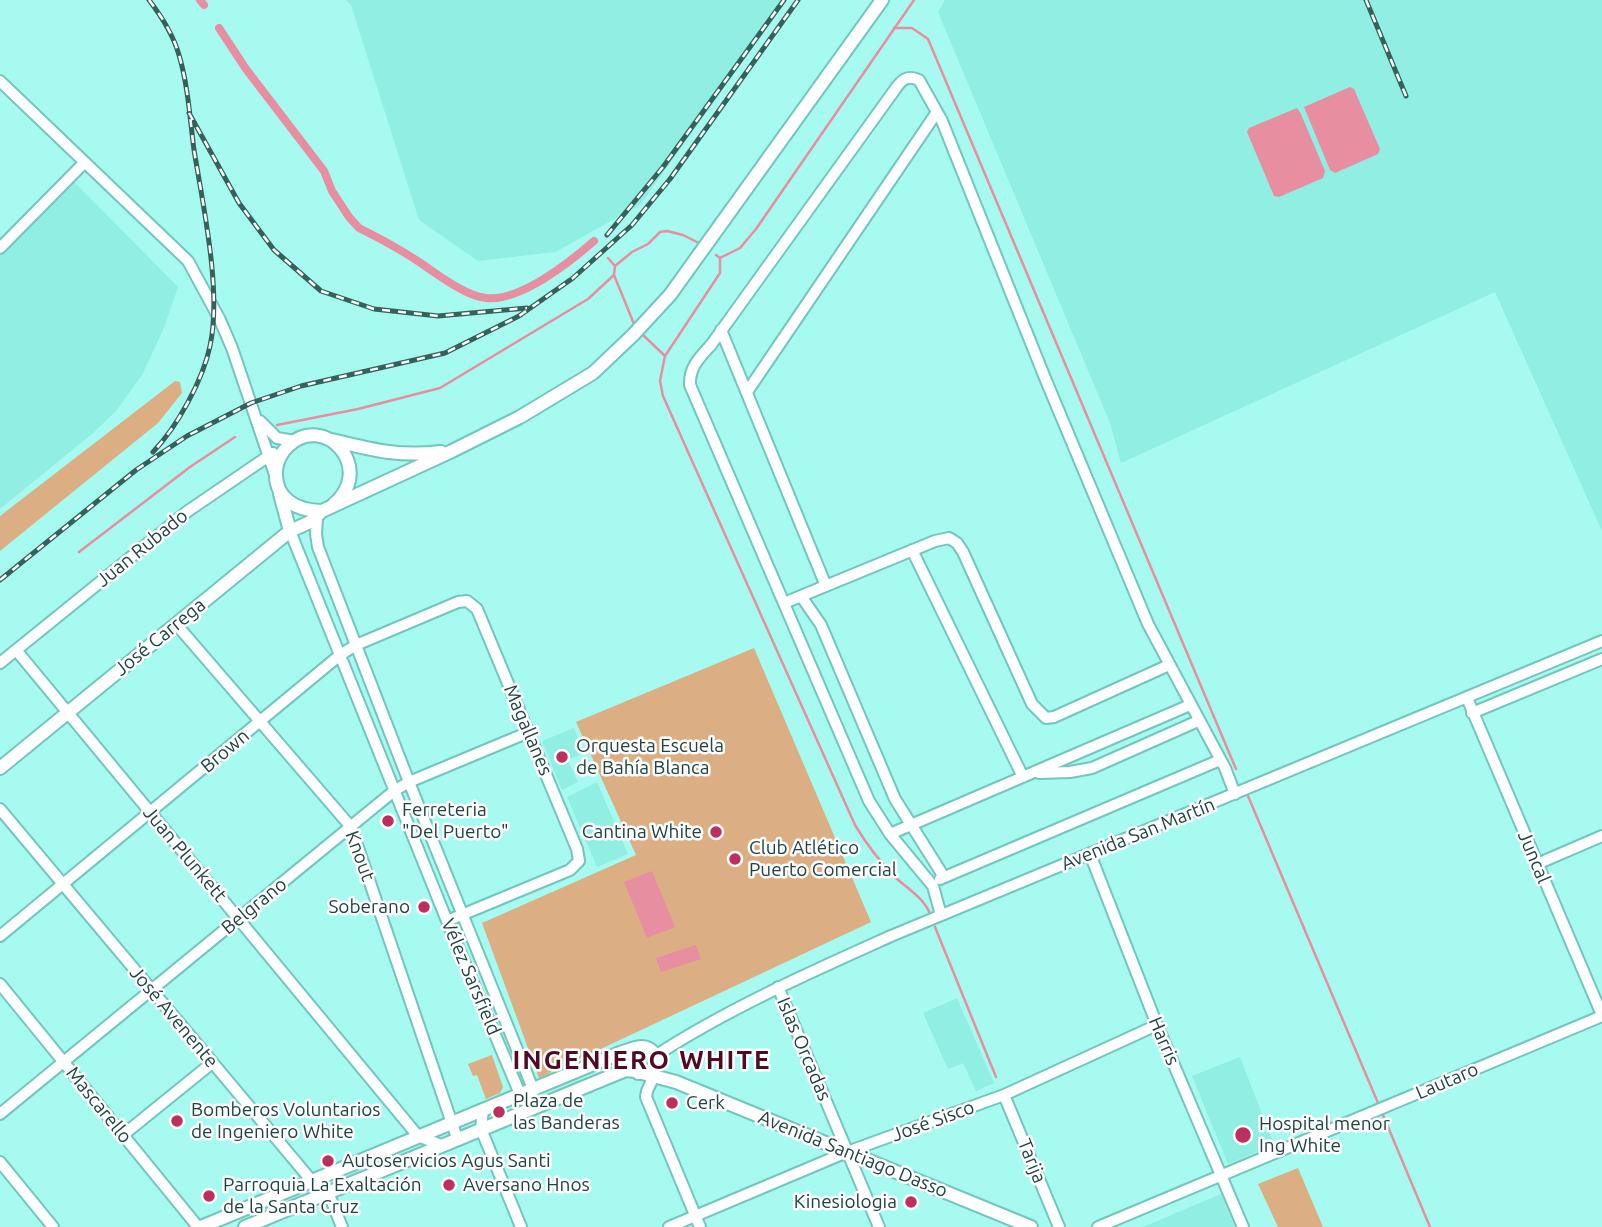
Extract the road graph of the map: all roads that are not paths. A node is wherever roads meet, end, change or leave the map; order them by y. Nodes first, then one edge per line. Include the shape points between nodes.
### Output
1 (882, 0) edge
2 (0, 81) edge
3 (937, 112) junction
4 (84, 163) junction
5 (0, 248) edge
6 (721, 330) junction
7 (747, 392) junction
8 (256, 416) junction
9 (331, 440) junction
10 (293, 442) junction
11 (452, 451) junction
12 (268, 457) junction
13 (277, 483) junction
14 (324, 512) junction
15 (290, 531) junction
16 (912, 550) junction
17 (827, 586) junction
18 (801, 596) junction
19 (470, 602) joint
20 (784, 603) junction
21 (176, 624) junction
22 (1602, 641) edge
23 (356, 645) junction
24 (16, 650) junction
25 (340, 655) junction
26 (1601, 661) edge
27 (0, 663) edge
28 (1170, 665) junction
29 (1467, 698) junction
30 (1191, 705) junction
31 (68, 712) junction
32 (1472, 713) junction
33 (1198, 721) junction
34 (260, 722) junction
35 (529, 732) junction
36 (1220, 760) junction
37 (0, 768) edge
38 (1028, 775) junction
39 (409, 782) junction
40 (394, 790) junction
41 (1235, 794) junction
42 (0, 809) edge
43 (151, 812) junction
44 (911, 825) junction
45 (351, 827) junction
46 (890, 834) junction
47 (1602, 836) edge
48 (1090, 854) junction
49 (1537, 864) junction
50 (944, 877) junction
51 (931, 883) junction
52 (63, 884) junction
53 (463, 915) junction
54 (941, 915) junction
55 (239, 919) junction
56 (447, 922) junction
57 (0, 936) edge
58 (0, 984) edge
59 (778, 987) junction
60 (151, 990) junction
61 (1602, 1016) edge
62 (1157, 1025) junction
63 (680, 1040) junction
64 (641, 1048) junction
65 (655, 1058) junction
66 (64, 1062) junction
67 (212, 1063) junction
68 (644, 1073) junction
69 (676, 1082) junction
70 (533, 1089) junction
71 (520, 1094) junction
72 (1004, 1095) junction
73 (531, 1108) junction
74 (483, 1109) junction
75 (0, 1114) edge
76 (452, 1122) junction
77 (481, 1129) junction
78 (123, 1135) junction
79 (418, 1136) junction
80 (457, 1138) junction
81 (441, 1145) junction
82 (848, 1152) junction
83 (0, 1162) edge
84 (1223, 1175) junction
85 (311, 1180) junction
86 (328, 1192) junction
87 (697, 1222) edge
88 (53, 1227) edge
89 (200, 1227) edge
90 (245, 1227) edge
91 (342, 1227) edge
92 (521, 1227) edge
93 (669, 1227) edge
94 (879, 1227) edge
95 (1031, 1227) edge
96 (1059, 1227) edge
97 (1098, 1227) edge
98 (1244, 1227) edge

1 - 11 main road, José Carrega via 670,295 634,335 593,373
2 - 4 street
3 - 6 street via 919,80 912,77 901,82
3 - 7 street
3 - 28 street via 1130,582
4 - 5 street
4 - 8 street via 188,261 220,320
6 - 7 street
6 - 20 street via 692,369 690,385
7 - 17 street
8 - 10 street via 277,438
8 - 12 street
9 - 10 main road via 310,436
9 - 11 main road via 412,456
9 - 14 main road via 346,456 351,479 347,490
10 - 12 street, Juan Rubado
10 - 13 main road via 277,464
11 - 14 main road, José Carrega
12 - 13 street
12 - 24 street, Juan Rubado via 188,511
13 - 14 main road via 296,507
13 - 15 main road, Vélez Sarsfield
14 - 15 main road, José Carrega
14 - 23 street, Vélez Sarsfield via 316,534 318,547
15 - 21 main road, José Carrega
15 - 25 street, Vélez Sarsfield
16 - 17 street
16 - 28 street via 944,538 957,543 1032,704 1046,718
16 - 38 street
17 - 18 street
18 - 20 street
18 - 44 street via 821,625 895,799
19 - 23 street, Brown via 458,602
19 - 35 street, Magallanes
20 - 46 street via 869,801
21 - 31 main road, José Carrega
21 - 34 street, Knout
22 - 29 street, Avenida San Martín
23 - 25 street, Brown
23 - 39 street, Vélez Sarsfield
24 - 27 street, Juan Rubado
24 - 31 street, Juan Plunkett
25 - 34 street, Brown
25 - 40 street, Vélez Sarsfield
26 - 32 street
28 - 30 street
29 - 32 street, Juncal
29 - 41 street, Avenida San Martín
30 - 33 street
30 - 38 street
31 - 37 main road, José Carrega
31 - 43 street, Juan Plunkett
32 - 49 street, Juncal
33 - 36 street
33 - 38 street via 1092,768
34 - 43 street, Brown
34 - 45 street, Knout
35 - 39 street, Belgrano
35 - 53 street, Magallanes via 579,861 570,870
36 - 41 street
36 - 50 street
38 - 44 street
39 - 40 street, Belgrano
39 - 53 street, Vélez Sarsfield
40 - 45 street, Belgrano
40 - 56 street, Vélez Sarsfield
41 - 48 street, Avenida San Martín
42 - 52 street, José Avenente
43 - 52 street, Brown
43 - 55 street, Juan Plunkett
44 - 46 street
44 - 50 street
45 - 55 street, Belgrano
45 - 76 street, Knout
46 - 51 street
47 - 49 street
48 - 54 street, Avenida San Martín
48 - 62 street, Harris
49 - 61 street, Juncal
50 - 51 street
51 - 54 street
52 - 57 street, Brown
52 - 60 street, José Avenente
53 - 56 street
53 - 70 street, Vélez Sarsfield
54 - 59 street, Avenida San Martín
55 - 60 street, Belgrano
55 - 79 street, Juan Plunkett
56 - 71 street, Vélez Sarsfield
58 - 66 street, Mascarello
59 - 63 street, Avenida San Martín
59 - 82 street, Islas Orcadas
60 - 66 street, Belgrano
60 - 67 street, José Avenente
61 - 84 street, Lautaro
62 - 72 street, José Sisco
62 - 84 street, Harris
63 - 64 street, Avenida San Martín
63 - 65 street, Avenida San Martín
64 - 65 main road via 650,1050
64 - 68 main road via 630,1057 630,1065
64 - 70 main road, Avenida San Martín
65 - 68 main road, Avenida San Martín via 653,1069
65 - 69 main road, Avenida Santiago Dasso
66 - 75 street, Belgrano
66 - 78 street, Mascarello
67 - 78 street
67 - 85 street, José Avenente
68 - 69 main road, Avenida Santiago Dasso
68 - 73 main road, Avenida San Martín via 621,1072
68 - 87 street via 646,1097
69 - 82 main road, Avenida Santiago Dasso
70 - 71 main road, Avenida San Martín
70 - 73 street, Vélez Sarsfield
71 - 73 street, Vélez Sarsfield
71 - 74 main road, Avenida San Martín
72 - 82 street, José Sisco
72 - 96 street, Tarija
73 - 77 main road, Avenida San Martín
74 - 76 main road, Avenida San Martín
74 - 77 street
76 - 79 main road, Avenida San Martín
76 - 80 street, Knout
77 - 80 main road, Avenida San Martín
77 - 92 street
78 - 89 street, Mascarello
79 - 81 street, Juan Plunkett
79 - 85 main road, Avenida San Martín
80 - 81 main road, Avenida San Martín
81 - 86 main road, Avenida San Martín
82 - 87 street, José Sisco
82 - 94 street, Islas Orcadas
82 - 95 main road, Avenida Santiago Dasso
83 - 88 street
84 - 97 street, Lautaro
84 - 98 street, Harris
85 - 86 street, José Avenente
85 - 89 main road, Avenida San Martín
86 - 90 main road, Avenida San Martín
86 - 91 street
87 - 93 street, José Sisco

